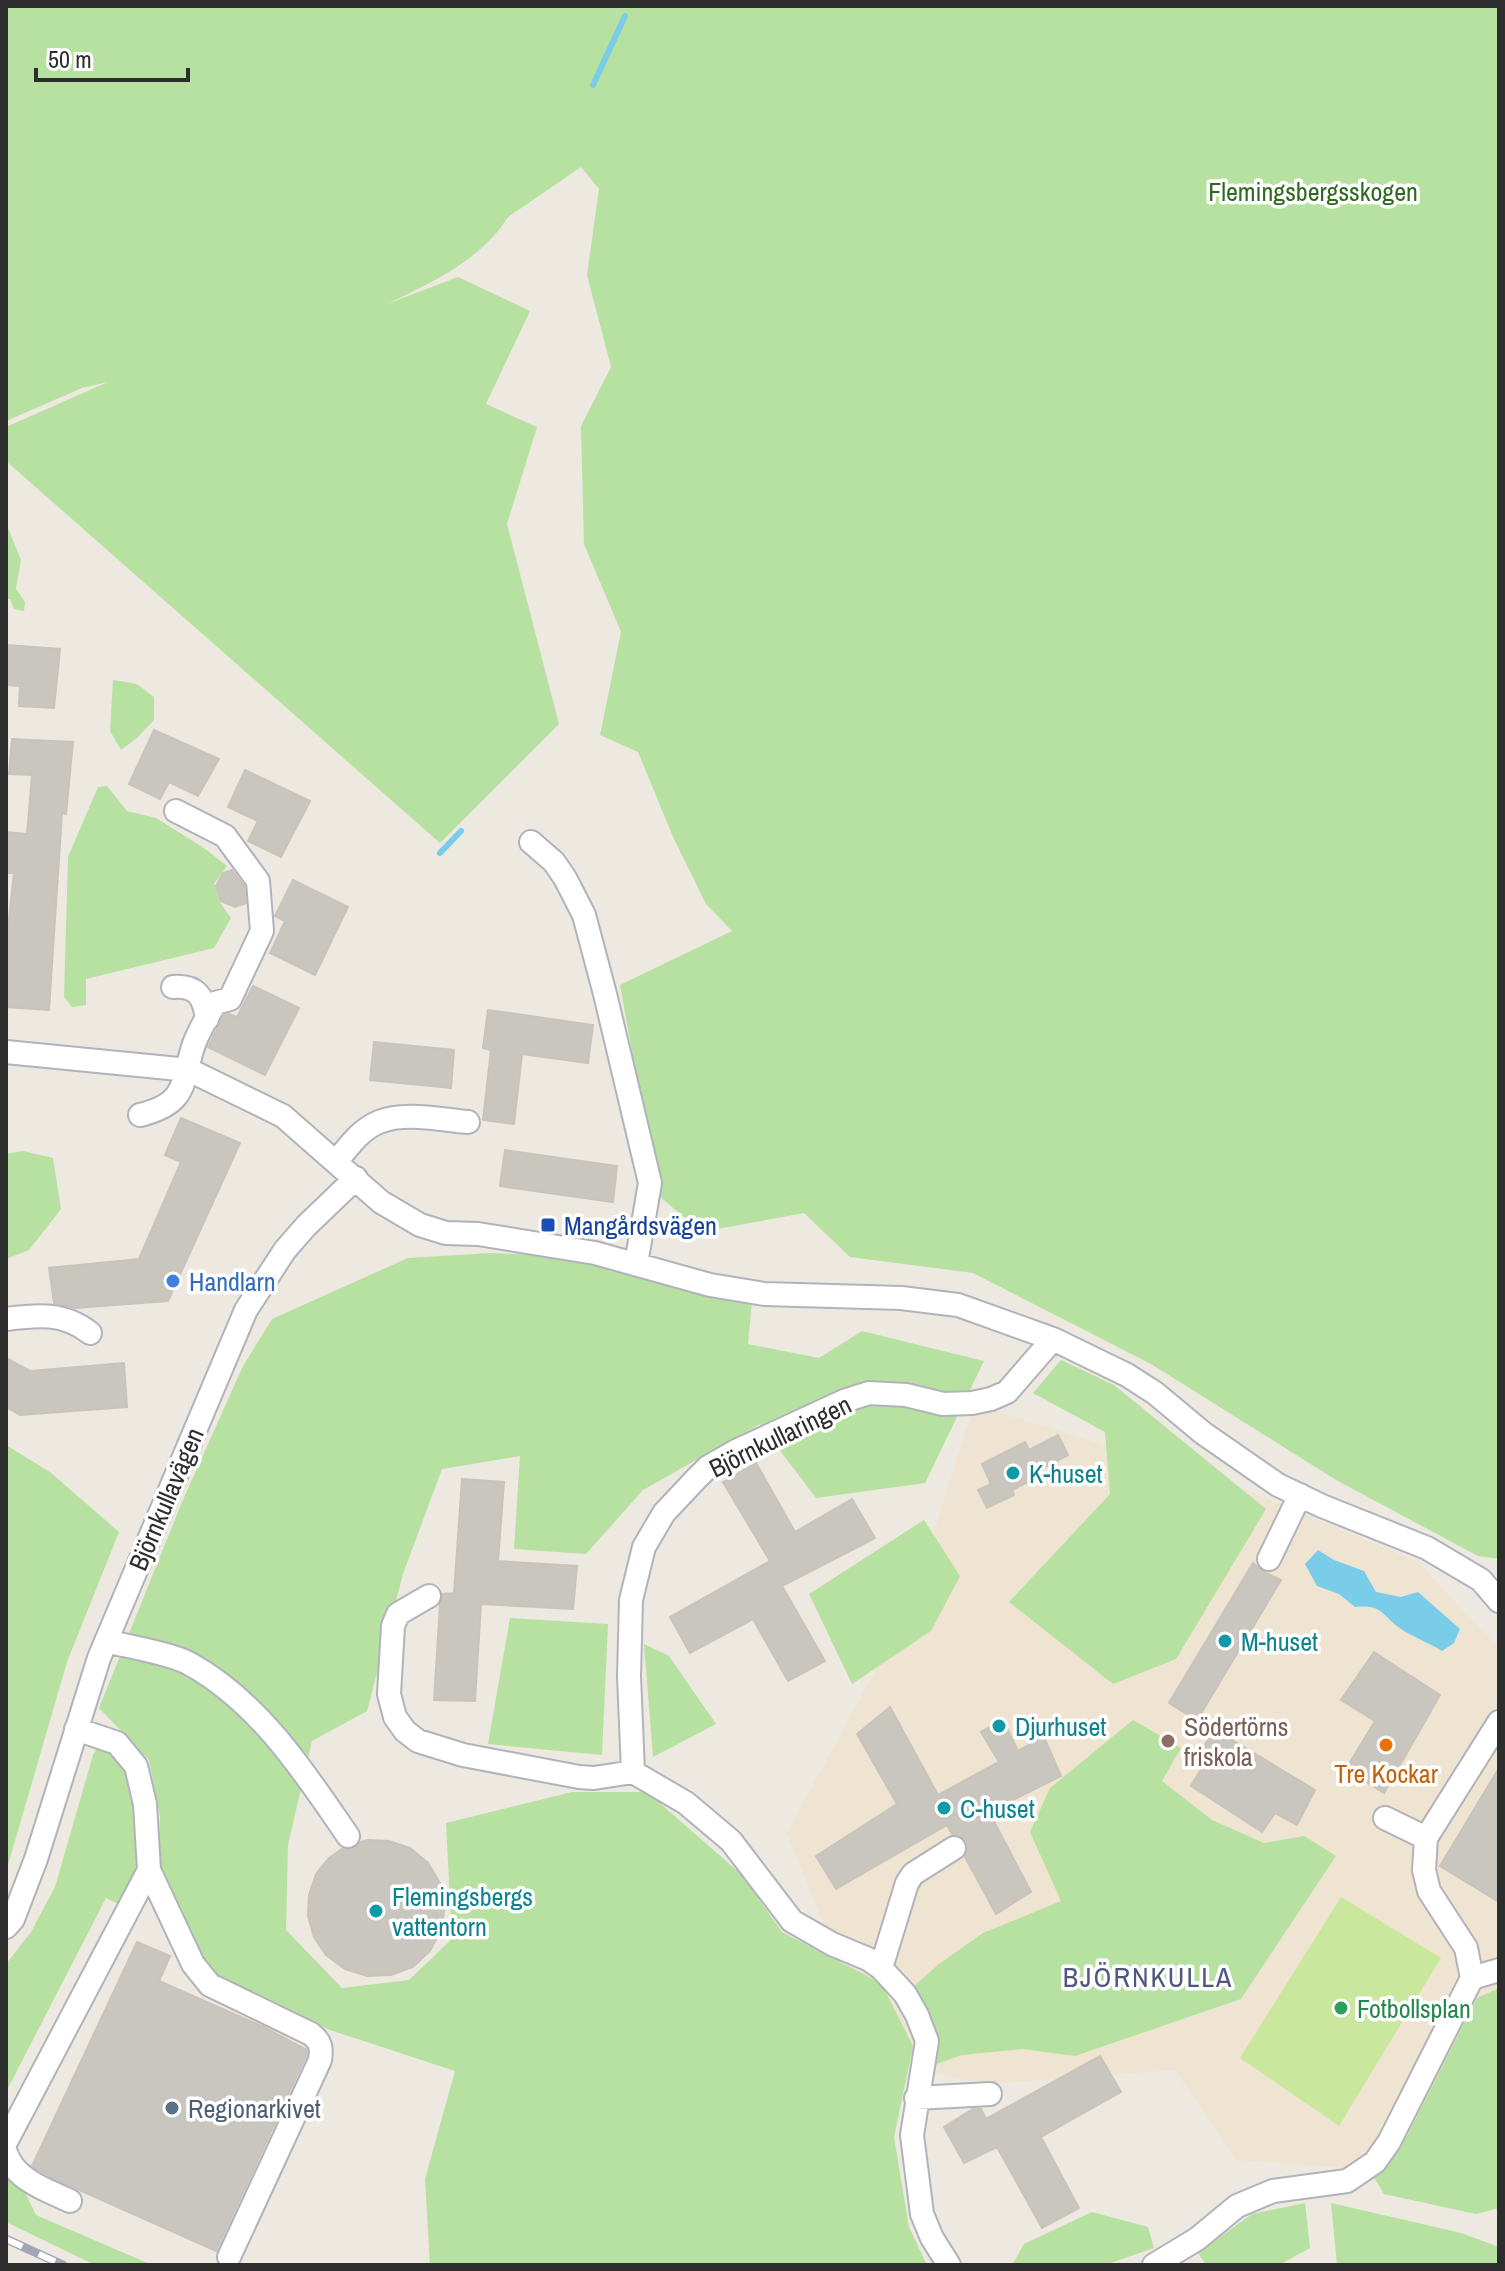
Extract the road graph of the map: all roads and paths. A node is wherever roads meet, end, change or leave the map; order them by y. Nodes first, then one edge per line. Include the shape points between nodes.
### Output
1 (176, 811) dead end
2 (531, 842) dead end
3 (173, 987) dead end
4 (207, 1019) junction
5 (6, 1052) edge
6 (189, 1070) junction
7 (140, 1115) dead end
8 (468, 1122) dead end
9 (337, 1161) junction
10 (356, 1178) junction
11 (636, 1264) junction
12 (6, 1319) edge
13 (90, 1333) dead end
14 (1053, 1339) junction
15 (1300, 1495) junction
16 (1269, 1559) dead end
17 (429, 1596) dead end
18 (1499, 1601) edge
19 (106, 1641) junction
20 (1499, 1722) edge
21 (76, 1729) junction
22 (633, 1772) junction
23 (1385, 1818) dead end
24 (348, 1836) dead end
25 (1426, 1838) junction
26 (954, 1848) dead end
27 (149, 1870) junction
28 (6, 1927) edge
29 (881, 1968) junction
30 (1499, 1970) edge
31 (1472, 1978) junction
32 (990, 2094) dead end
33 (916, 2098) junction
34 (6, 2142) edge
35 (6, 2153) edge
36 (70, 2201) dead end
37 (229, 2257) dead end
38 (949, 2265) edge
39 (1154, 2265) edge

1 - 4 street via 225,836 258,881 262,931 257,946 230,999 215,1003
2 - 11 street via 559,870 584,915 605,994 650,1183
3 - 4 street via 194,989 202,996
4 - 6 street
5 - 6 street
6 - 7 street via 180,1093 167,1105
6 - 9 street via 283,1116
8 - 9 street via 407,1117 378,1122
9 - 10 street
10 - 11 street via 381,1202 446,1233 595,1253
10 - 19 street, Björnkullavägen via 285,1250 246,1310
11 - 14 street via 764,1294 958,1305
12 - 13 street via 46,1314 77,1323
14 - 15 street via 1127,1375 1254,1470
14 - 22 street, Björnkullaringen via 1007,1392 991,1399 943,1404 869,1393 736,1451 696,1479 664,1513 644,1547 631,1600
15 - 16 street
15 - 18 street via 1427,1548 1481,1580
17 - 22 street via 398,1614 393,1626 389,1694 405,1731 418,1741 463,1755 579,1777
19 - 21 street, Björnkullavägen
19 - 24 street via 188,1663 250,1707
20 - 25 street
21 - 27 street via 117,1743 136,1766 145,1804
21 - 28 street, Björnkullavägen via 36,1859
22 - 29 street via 686,1803 731,1841 792,1921
23 - 25 street
25 - 31 street via 1429,1891 1466,1948
26 - 29 street via 907,1883
27 - 34 street
27 - 37 street via 193,1964 210,1985 311,2034 322,2050
29 - 33 street via 905,1994 927,2041
30 - 31 street
31 - 39 street via 1375,2162 1347,2181 1273,2191 1237,2206
32 - 33 street
33 - 38 street via 912,2135 922,2214
35 - 36 street via 27,2180

